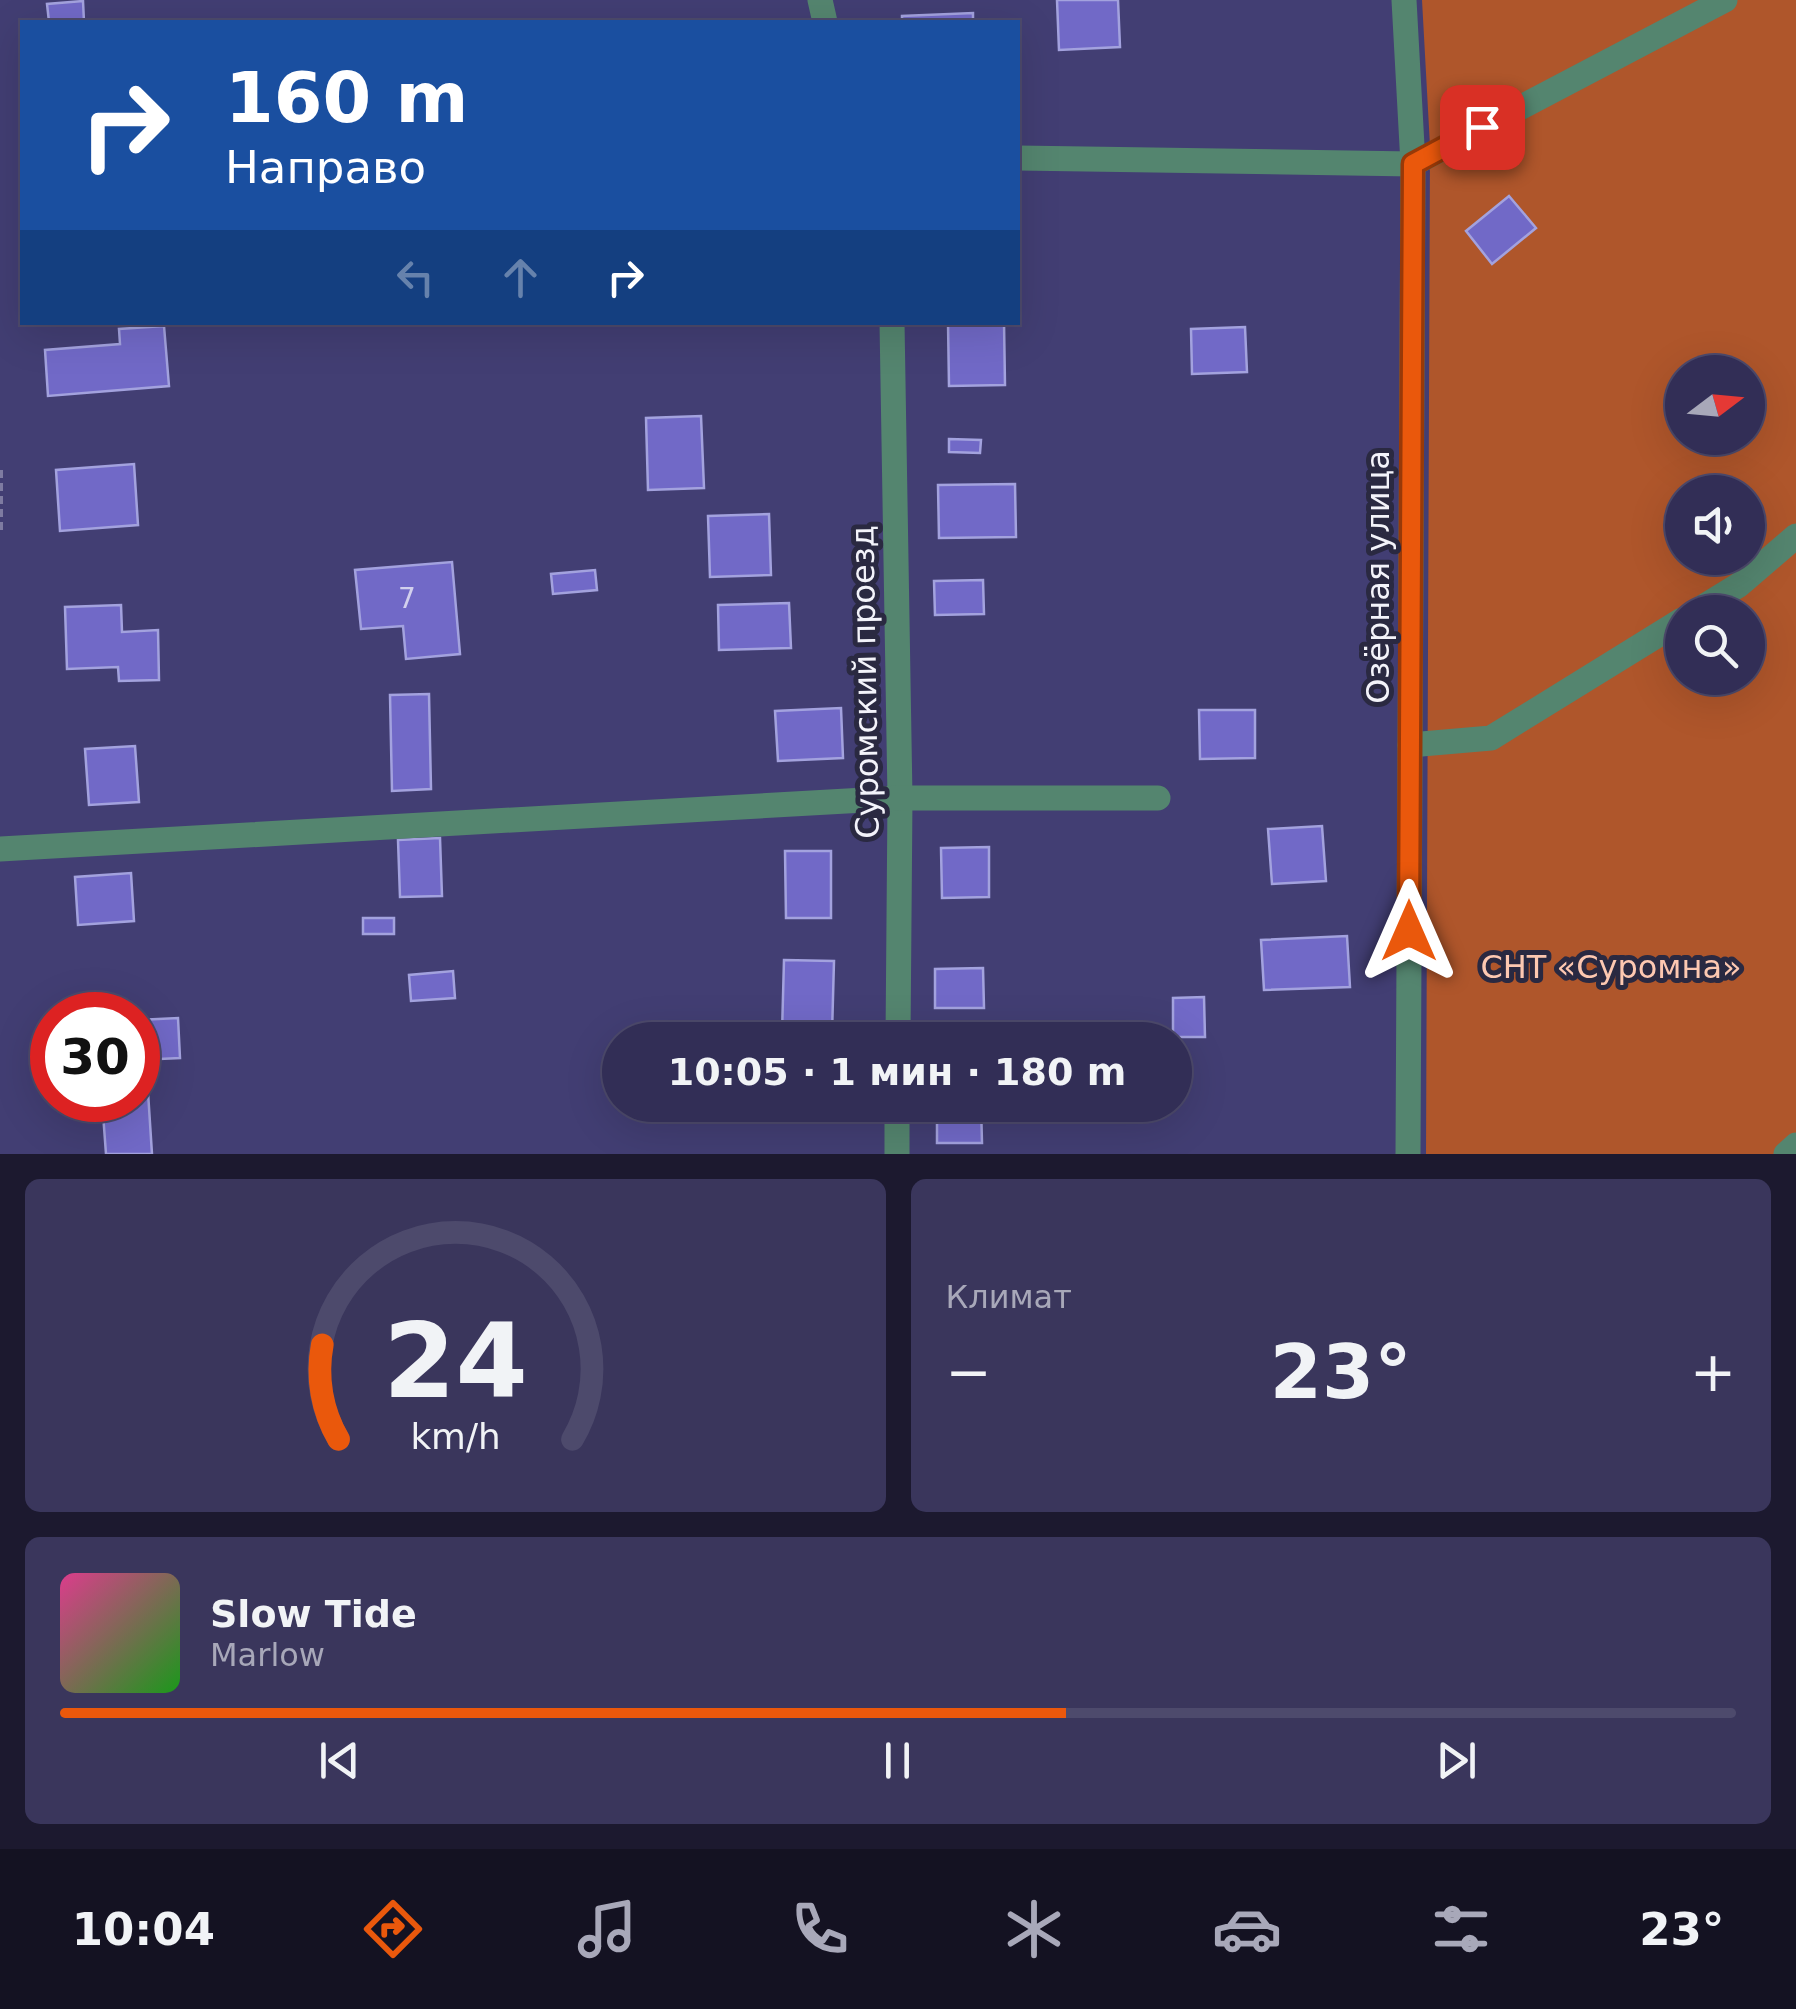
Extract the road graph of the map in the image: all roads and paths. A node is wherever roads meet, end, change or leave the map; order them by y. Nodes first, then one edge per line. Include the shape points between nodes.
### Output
1 (1404, 0) edge
2 (1724, 0) edge
3 (1020, 158) edge
4 (1413, 164) junction
5 (892, 325) edge
6 (0, 470) edge
7 (0, 530) edge
8 (1796, 536) edge
9 (1722, 595) edge
10 (1665, 630) edge
11 (1410, 745) junction
12 (900, 798) junction
13 (1158, 798) dead end
14 (0, 849) edge
15 (898, 1022) edge
16 (897, 1122) edge
17 (1796, 1145) edge
18 (897, 1154) edge
19 (1408, 1154) edge
20 (1786, 1154) edge

1 - 4 street, Озёрная улица
2 - 4 street
3 - 4 street
4 - 11 street, Озёрная улица
5 - 12 street, Суромский проезд
6 - 7 path
8 - 9 street
10 - 11 street via 1490,738
11 - 19 street, Озёрная улица
12 - 13 street
12 - 14 street
12 - 15 street, Суромский проезд
16 - 18 street
17 - 20 street

